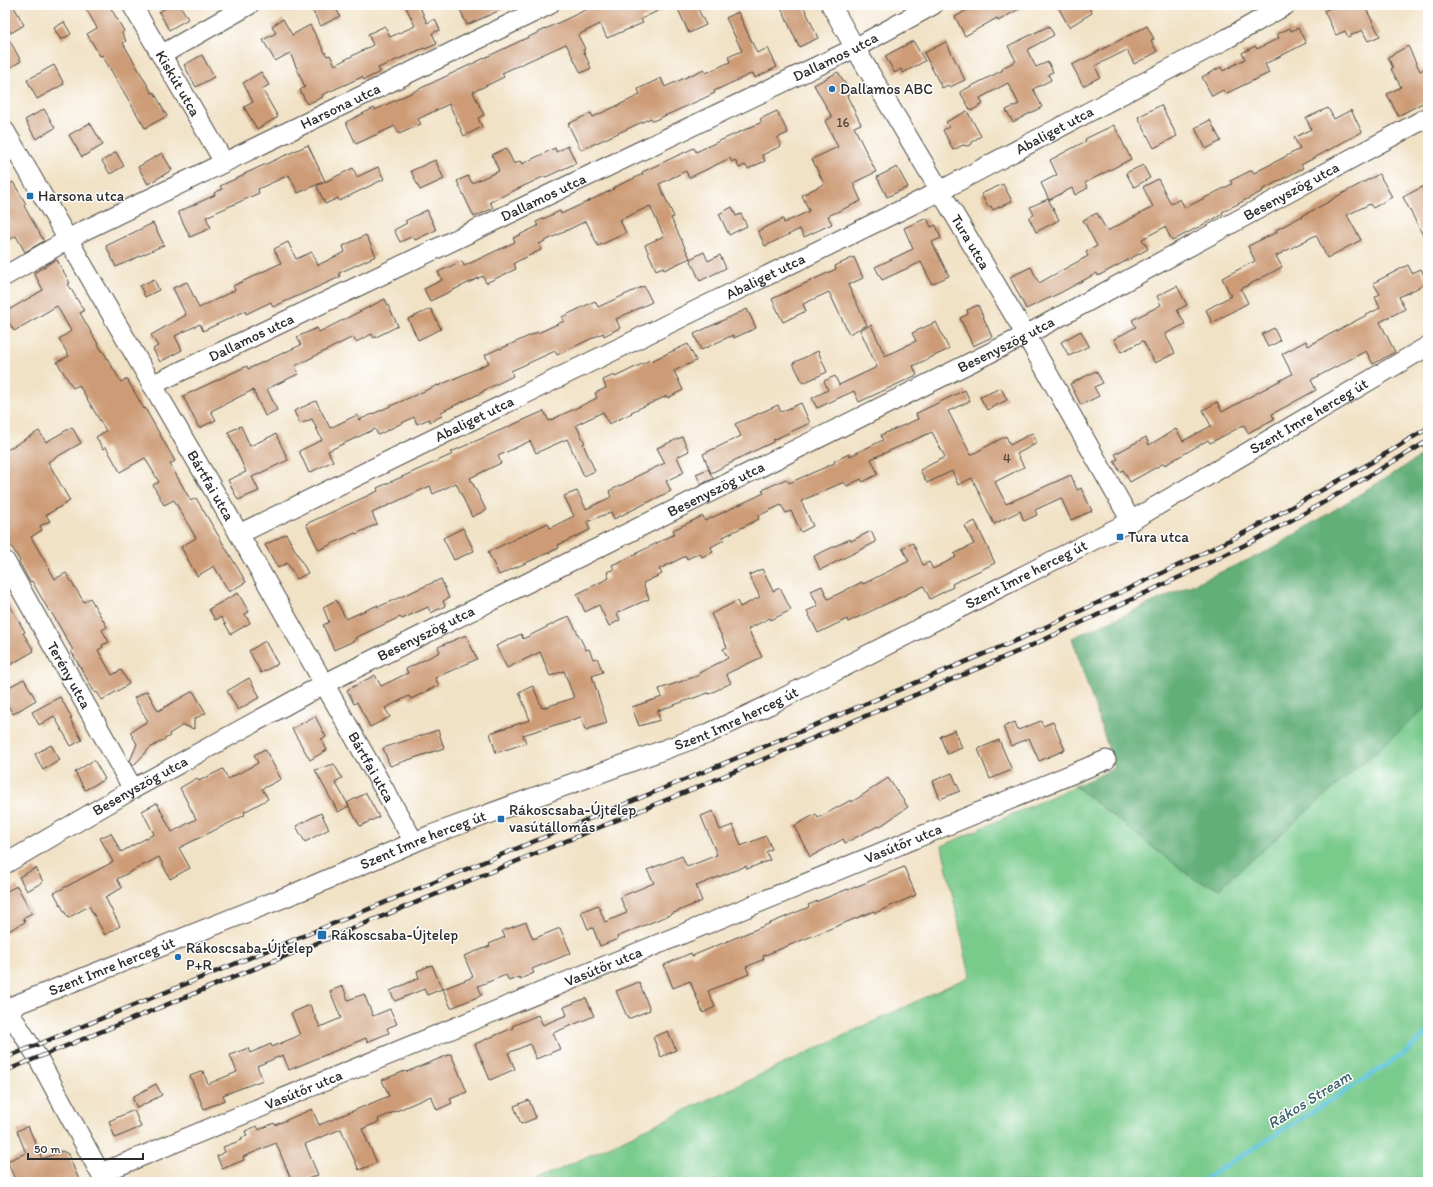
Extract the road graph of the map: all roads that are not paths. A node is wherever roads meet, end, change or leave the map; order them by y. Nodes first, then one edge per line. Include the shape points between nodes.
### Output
1 (132, 5) edge
2 (249, 5) edge
3 (549, 5) edge
4 (831, 5) edge
5 (933, 5) edge
6 (1286, 5) edge
7 (855, 48) junction
8 (161, 55) junction
9 (1428, 117) edge
10 (5, 131) edge
11 (224, 162) junction
12 (940, 191) junction
13 (68, 239) junction
14 (5, 276) edge
15 (1026, 335) junction
16 (1428, 346) edge
17 (152, 385) junction
18 (1131, 521) junction
19 (239, 534) junction
20 (5, 561) edge
21 (324, 684) junction
22 (1106, 760) dead end
23 (133, 789) junction
24 (414, 842) junction
25 (5, 864) edge
26 (6, 1007) edge
27 (103, 1177) edge

1 - 8 street, Kiskút utca
2 - 8 street
3 - 11 street, Harsona utca
4 - 7 street, Tura utca
5 - 7 street, Dallamos utca
6 - 12 street, Abaliget utca
7 - 12 street, Tura utca
7 - 17 street, Dallamos utca
8 - 11 street, Kiskút utca
9 - 15 street, Besenyszög utca
10 - 13 street, Bártfai utca
11 - 13 street, Harsona utca
12 - 15 street, Tura utca
12 - 19 street, Abaliget utca
13 - 14 street, Harsona utca
13 - 17 street, Bártfai utca
15 - 18 street, Tura utca
15 - 21 street, Besenyszög utca
16 - 18 street, Szent Imre herceg út
17 - 19 street, Bártfai utca
18 - 24 street, Szent Imre herceg út via 707,734
19 - 21 street, Bártfai utca
20 - 23 street, Terény utca
21 - 23 street, Besenyszög utca
21 - 24 street, Bártfai utca
22 - 27 street, Vasútőr utca
23 - 25 street, Besenyszög utca
24 - 26 street, Szent Imre herceg út via 298,892
26 - 27 street via 32,1048

